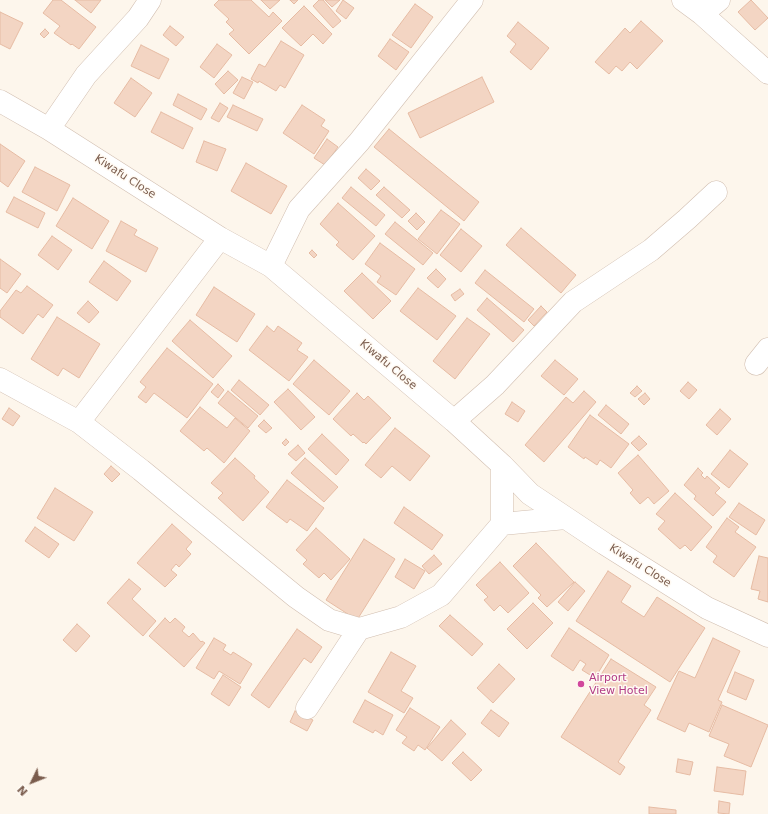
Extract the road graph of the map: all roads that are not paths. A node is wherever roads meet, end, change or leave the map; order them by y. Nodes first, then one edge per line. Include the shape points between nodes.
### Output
1 (150, 0) edge
2 (472, 0) edge
3 (682, 0) edge
4 (719, 0) edge
5 (702, 14) junction
6 (768, 73) edge
7 (0, 101) edge
8 (49, 129) junction
9 (716, 192) dead end
10 (220, 238) junction
11 (271, 266) junction
12 (0, 379) edge
13 (454, 421) junction
14 (79, 422) junction
15 (502, 465) junction
16 (566, 518) junction
17 (502, 524) junction
18 (358, 629) junction
19 (768, 636) edge
20 (307, 708) dead end

1 - 8 street via 138,18 86,75
2 - 11 street via 359,142 299,209
3 - 5 street
4 - 5 street
5 - 6 street
7 - 8 street, Kiwafu Close
8 - 10 street, Kiwafu Close
9 - 13 street via 651,250 573,302 495,385
10 - 11 street, Kiwafu Close
10 - 14 street
11 - 13 street, Kiwafu Close
12 - 14 street
13 - 15 street, Kiwafu Close
14 - 18 street via 296,597 329,620
15 - 16 street, Kiwafu Close via 530,494
15 - 17 street
16 - 17 street
16 - 19 street, Kiwafu Close via 707,608
17 - 18 street via 441,595 401,617
18 - 20 street

